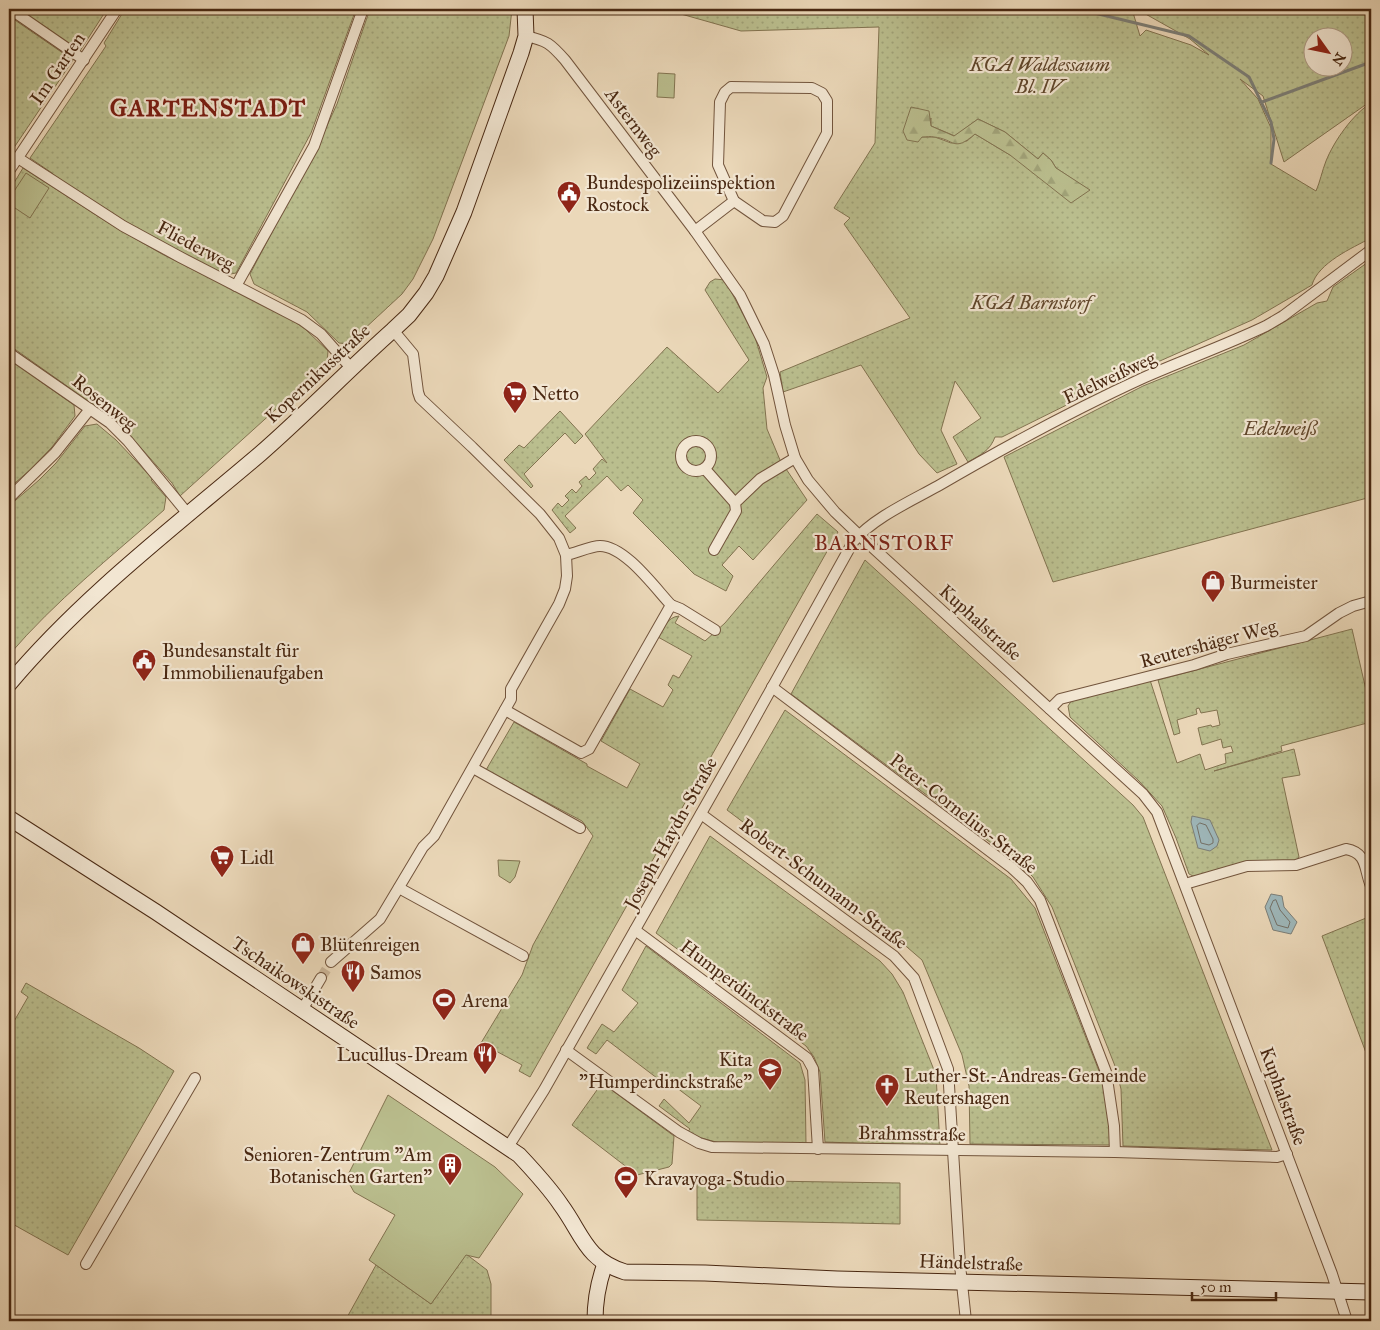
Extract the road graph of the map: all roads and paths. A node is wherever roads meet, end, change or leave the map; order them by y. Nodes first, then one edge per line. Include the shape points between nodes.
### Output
1 (10, 9) edge
2 (117, 9) edge
3 (363, 9) edge
4 (526, 9) edge
5 (526, 36) junction
6 (84, 60) junction
7 (18, 158) junction
8 (9, 171) edge
9 (734, 201) junction
10 (695, 231) junction
11 (1371, 250) edge
12 (236, 286) junction
13 (393, 330) junction
14 (9, 353) edge
15 (351, 368) junction
16 (774, 375) joint
17 (90, 409) junction
18 (795, 458) junction
19 (705, 469) dead end
20 (9, 498) edge
21 (735, 503) junction
22 (188, 514) junction
23 (859, 535) junction
24 (714, 550) dead end
25 (566, 555) junction
26 (1371, 601) edge
27 (671, 605) junction
28 (715, 630) dead end
29 (9, 684) edge
30 (772, 687) junction
31 (1050, 708) junction
32 (505, 710) junction
33 (472, 768) junction
34 (701, 814) junction
35 (9, 818) edge
36 (580, 828) dead end
37 (1185, 884) junction
38 (1371, 886) edge
39 (399, 888) junction
40 (635, 930) junction
41 (523, 956) dead end
42 (331, 962) tunnel mouth
43 (321, 978) tunnel mouth
44 (302, 1010) junction
45 (566, 1050) junction
46 (195, 1078) dead end
47 (508, 1148) junction
48 (818, 1149) junction
49 (953, 1151) junction
50 (1115, 1152) junction
51 (1287, 1154) junction
52 (86, 1264) dead end
53 (605, 1264) junction
54 (961, 1282) junction
55 (1338, 1292) junction
56 (1371, 1292) edge
57 (595, 1321) edge
58 (966, 1321) edge
59 (1347, 1321) edge

1 - 6 street
2 - 6 street, Im Garten
3 - 12 street via 314,146
4 - 5 street, Kopernikusstraße
5 - 10 street, Asternweg via 551,44
5 - 13 street, Kopernikusstraße via 450,246 426,293
6 - 7 street, Im Garten
7 - 8 street, Im Garten
7 - 12 street, Fliederweg via 123,226
9 - 9 street via 763,221 775,222 783,216 827,133 827,101 822,93 812,88 731,87 725,92 720,102 718,165
9 - 10 street
10 - 16 street, Asternweg via 744,302 764,344
11 - 23 street, Edelweißweg via 1266,326 1144,378 992,454
12 - 15 street, Fliederweg via 322,334
13 - 15 street, Kopernikusstraße
13 - 25 street via 413,354 420,398 540,514 559,538
14 - 17 street, Rosenweg
15 - 22 street, Kopernikusstraße via 261,452
16 - 18 street, Kuphalstraße
17 - 20 street via 55,453
17 - 22 street, Rosenweg via 128,441
18 - 21 street via 760,479
18 - 23 street, Kuphalstraße via 814,487
19 - 21 street
21 - 24 street via 736,510
22 - 29 street, Kopernikusstraße via 71,617
23 - 30 street, Joseph-Haydn-Straße
23 - 31 street, Kuphalstraße
25 - 27 street via 600,546 613,549 634,565
25 - 32 street via 567,576 562,596 511,689 511,699
26 - 31 street, Reutershäger Weg via 1339,613 1306,636 1060,699
27 - 28 street
27 - 32 street via 589,749 581,753
30 - 34 street, Joseph-Haydn-Straße
30 - 50 street, Peter-Cornelius-Straße via 1027,882 1040,900 1106,1072
31 - 37 street, Kuphalstraße via 1150,802 1157,812
32 - 33 street
33 - 36 street
33 - 39 street via 434,836 423,847
34 - 40 street, Joseph-Haydn-Straße
34 - 49 street, Robert-Schumann-Straße via 894,956 914,978 948,1069
35 - 44 street, Tschaikowskistraße
37 - 38 street via 1247,866 1296,866 1346,849 1359,854
37 - 51 street, Kuphalstraße
39 - 41 street
39 - 42 street via 380,919
40 - 45 street, Joseph-Haydn-Straße
40 - 48 street, Humperdinckstraße via 807,1058 813,1069
43 - 44 street
44 - 47 street, Tschaikowskistraße
45 - 47 street, Joseph-Haydn-Straße
45 - 48 street, Brahmsstraße via 699,1143 712,1147
46 - 52 street
47 - 53 street, Tschaikowskistraße via 519,1155 545,1184 586,1246
48 - 49 street, Brahmsstraße
49 - 50 street, Brahmsstraße
49 - 54 street, Robert-Schumann-Straße
50 - 51 street, Brahmsstraße via 1276,1157
51 - 55 street, Kuphalstraße
53 - 54 street, Händelstraße via 625,1272
53 - 57 street via 595,1298
54 - 55 street, Händelstraße
54 - 58 street, Robert-Schumann-Straße
55 - 56 street, Händelstraße
55 - 59 street, Kuphalstraße

